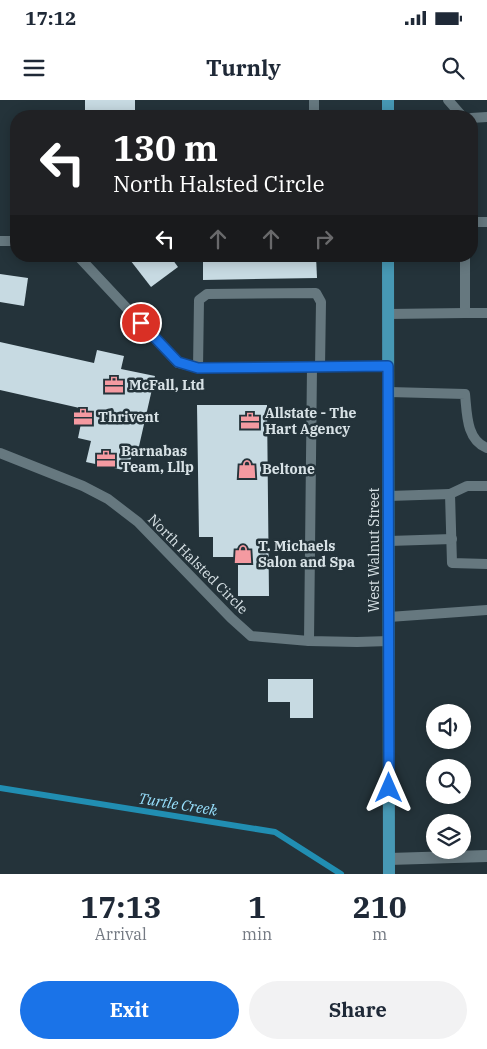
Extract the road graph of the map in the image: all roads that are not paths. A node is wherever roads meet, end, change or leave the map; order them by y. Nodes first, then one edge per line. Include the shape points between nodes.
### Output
1 (448, 100) edge
2 (457, 110) edge
3 (84, 262) edge
4 (388, 262) edge
5 (464, 262) edge
6 (465, 313) junction
7 (487, 313) edge
8 (388, 314) junction
9 (388, 366) junction
10 (316, 367) junction
11 (198, 368) junction
12 (389, 392) junction
13 (487, 448) edge
14 (0, 453) edge
15 (487, 486) edge
16 (450, 494) junction
17 (389, 496) junction
18 (452, 539) junction
19 (389, 542) junction
20 (487, 564) edge
21 (487, 610) edge
22 (389, 617) junction
23 (309, 641) junction
24 (389, 641) junction
25 (487, 856) edge
26 (389, 859) junction
27 (389, 874) edge

1 - 2 lane
3 - 11 lane via 178,362
4 - 8 main road, West Walnut Street
5 - 6 lane
6 - 7 lane
6 - 8 lane
8 - 9 main road, West Walnut Street
9 - 10 lane
9 - 12 main road, West Walnut Street
10 - 11 lane
10 - 11 lane via 321,302 316,293 207,294 199,300
10 - 23 lane
12 - 13 lane via 465,394 474,439
12 - 17 main road, West Walnut Street
14 - 23 lane, North Halsted Circle via 108,499 138,522 251,636
15 - 16 lane via 467,486
16 - 17 lane
16 - 18 lane
17 - 19 main road, West Walnut Street
18 - 19 lane
18 - 20 lane via 452,563
19 - 22 main road, West Walnut Street
21 - 22 lane
22 - 24 main road, West Walnut Street
23 - 24 lane, North Halsted Circle
24 - 26 main road, West Walnut Street
25 - 26 street
26 - 27 main road, West Walnut Street

